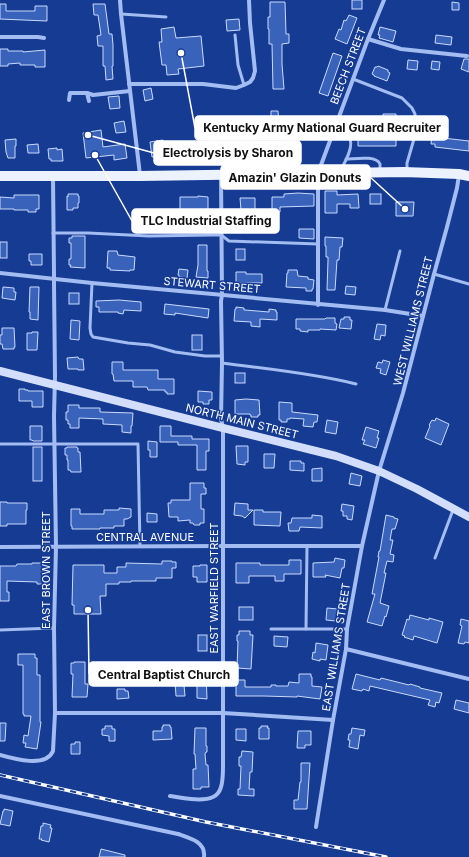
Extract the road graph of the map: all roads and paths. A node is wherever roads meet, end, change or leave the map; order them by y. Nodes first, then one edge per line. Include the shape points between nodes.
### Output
1 (120, 0) edge
2 (249, 0) edge
3 (384, 0) edge
4 (121, 14) junction
5 (166, 17) dead end
6 (235, 36) dead end
7 (0, 37) edge
8 (44, 38) dead end
9 (368, 39) junction
10 (467, 56) dead end
11 (353, 79) junction
12 (129, 84) junction
13 (244, 85) junction
14 (130, 91) junction
15 (87, 93) junction
16 (69, 100) dead end
17 (89, 101) dead end
18 (339, 116) junction
19 (346, 159) junction
20 (406, 172) junction
21 (338, 173) junction
22 (380, 173) junction
23 (221, 174) junction
24 (318, 174) junction
25 (459, 174) junction
26 (0, 176) edge
27 (53, 176) junction
28 (140, 176) junction
29 (469, 176) edge
30 (53, 233) junction
31 (221, 235) junction
32 (318, 244) junction
33 (400, 251) dead end
34 (0, 273) edge
35 (434, 274) junction
36 (54, 278) junction
37 (92, 283) junction
38 (469, 284) edge
39 (222, 295) junction
40 (318, 305) junction
41 (385, 310) junction
42 (423, 316) junction
43 (221, 356) junction
44 (222, 363) junction
45 (0, 371) edge
46 (356, 384) dead end
47 (55, 386) junction
48 (223, 428) junction
49 (55, 443) junction
50 (0, 444) edge
51 (379, 471) junction
52 (454, 509) junction
53 (469, 517) edge
54 (140, 546) junction
55 (223, 546) junction
56 (307, 546) junction
57 (362, 546) junction
58 (0, 547) edge
59 (56, 547) junction
60 (435, 558) dead end
61 (54, 628) junction
62 (271, 629) dead end
63 (347, 629) junction
64 (0, 630) edge
65 (306, 630) junction
66 (346, 648) junction
67 (469, 678) edge
68 (55, 713) junction
69 (223, 713) junction
70 (333, 720) junction
71 (0, 755) edge
72 (0, 796) edge
73 (170, 796) dead end
74 (316, 827) dead end
75 (205, 855) edge

1 - 4 street
2 - 13 street via 255,71 250,82
3 - 9 street, BEECH STREET
4 - 5 lane
4 - 12 street
6 - 13 lane via 238,65
7 - 8 street
9 - 10 street via 401,49
9 - 11 street, BEECH STREET
11 - 18 street, BEECH STREET
11 - 20 lane via 402,98 412,108 415,114 414,139
12 - 13 street via 203,84 236,88
12 - 14 street
14 - 15 street via 93,95
14 - 28 street
15 - 16 street via 70,93
15 - 17 street
18 - 19 lane via 350,138 351,148
18 - 24 street, BEECH STREET
19 - 21 lane
19 - 22 lane via 376,160 380,165
20 - 22 main road
20 - 25 main road
21 - 22 main road
21 - 24 main road
23 - 24 main road
23 - 28 main road
23 - 31 street, EAST WARFIELD STREET
24 - 32 street, BEECH STREET
25 - 29 main road
25 - 35 street, WEST WILLIAMS STREET
26 - 27 main road
27 - 28 main road
27 - 30 street, EAST BROWN STREET
30 - 31 lane
30 - 36 street, EAST BROWN STREET
31 - 32 lane via 229,241
31 - 39 street, EAST WARFIELD STREET
32 - 40 street, BEECH STREET
33 - 41 lane
34 - 36 street, STEWART STREET
35 - 38 lane
35 - 42 street, WEST WILLIAMS STREET
36 - 37 street, STEWART STREET
36 - 47 street, EAST BROWN STREET
37 - 39 street, STEWART STREET
37 - 43 lane via 90,328 93,337 150,345 175,352
39 - 40 street, STEWART STREET
39 - 43 street, EAST WARFIELD STREET
40 - 41 street, STEWART STREET
41 - 42 street, STEWART STREET
42 - 51 street, WEST WILLIAMS STREET
43 - 44 street, EAST WARFIELD STREET
44 - 46 lane via 295,372
44 - 48 street, EAST WARFIELD STREET via 220,419
45 - 47 street, NORTH MAIN STREET
47 - 48 street, NORTH MAIN STREET
47 - 49 street, EAST BROWN STREET
48 - 51 street, NORTH MAIN STREET via 336,456
48 - 55 street, EAST WARFIELD STREET
49 - 50 lane
49 - 54 lane via 138,444
49 - 59 street, EAST BROWN STREET
51 - 52 street, NORTH MAIN STREET
51 - 57 street, EAST WILLIAMS STREET
52 - 53 street, NORTH MAIN STREET
52 - 60 lane
54 - 55 street, CENTRAL AVENUE
54 - 59 street, CENTRAL AVENUE
55 - 56 street, CENTRAL AVENUE
55 - 69 street, EAST WARFIELD STREET
56 - 57 street, CENTRAL AVENUE
56 - 65 lane
57 - 63 street, EAST WILLIAMS STREET
58 - 59 street, CENTRAL AVENUE
59 - 61 street, EAST BROWN STREET
61 - 64 lane
61 - 68 street, EAST BROWN STREET
62 - 65 lane
63 - 65 lane
63 - 66 street, EAST WILLIAMS STREET
66 - 67 street
66 - 70 street, EAST WILLIAMS STREET
68 - 69 street
68 - 71 street, EAST BROWN STREET via 52,754 45,759 31,761
69 - 70 street
69 - 73 street, EAST WARFIELD STREET via 224,744 220,790 212,797 204,799
70 - 74 street, EAST WILLIAMS STREET
72 - 75 street via 178,834 198,842

